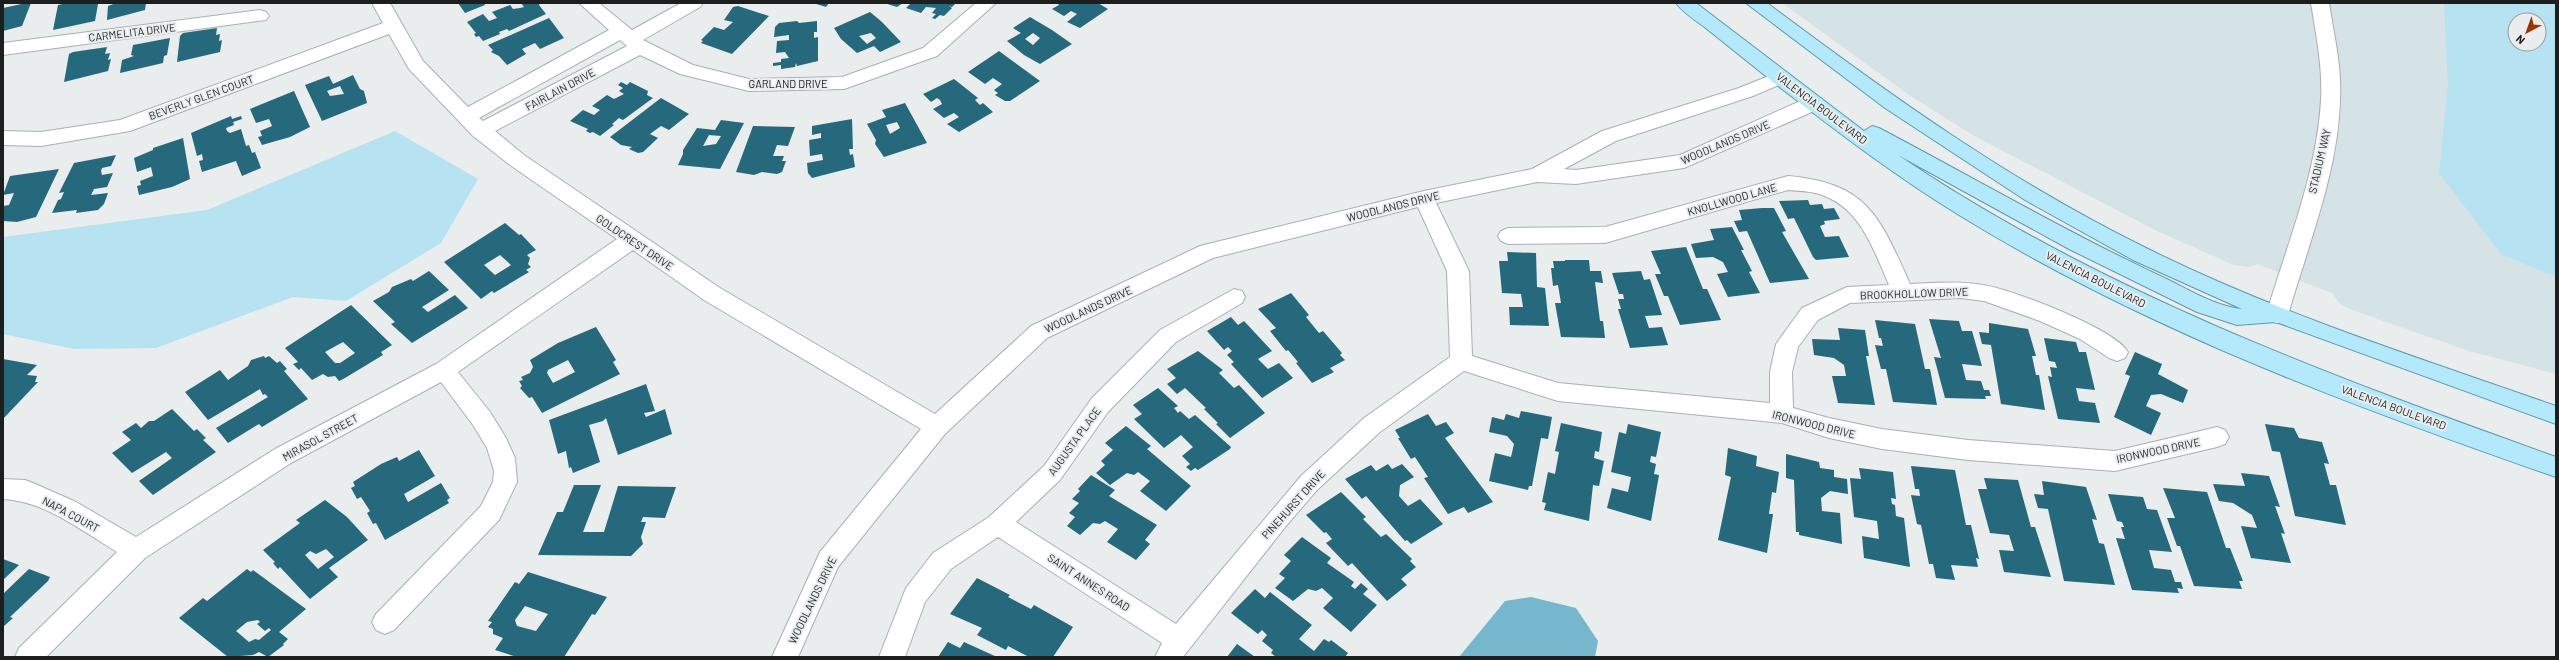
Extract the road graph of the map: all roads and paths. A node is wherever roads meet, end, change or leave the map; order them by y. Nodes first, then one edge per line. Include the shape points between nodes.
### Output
1 (381, 3) edge
2 (588, 3) edge
3 (694, 3) edge
4 (986, 3) edge
5 (1685, 3) edge
6 (1755, 3) edge
7 (2320, 3) edge
8 (260, 16) dead end
9 (392, 26) junction
10 (631, 39) junction
11 (3, 49) edge
12 (1781, 77) junction
13 (1814, 103) junction
14 (473, 124) junction
15 (3, 138) edge
16 (1537, 175) junction
17 (1424, 198) junction
18 (1508, 236) dead end
19 (632, 240) junction
20 (1902, 291) junction
21 (1234, 297) dead end
22 (2277, 315) junction
23 (2117, 352) dead end
24 (1461, 361) junction
25 (444, 370) junction
26 (1782, 414) junction
27 (2556, 415) edge
28 (937, 427) junction
29 (2216, 437) dead end
30 (2556, 467) edge
31 (3, 489) edge
32 (998, 524) junction
33 (136, 550) junction
34 (385, 622) dead end
35 (1174, 649) edge
36 (28, 657) edge
37 (785, 657) edge
38 (892, 657) edge

1 - 9 street, GOLDCREST DRIVE
2 - 10 street, GARLAND DRIVE
3 - 10 street, FAIRLAIN DRIVE
4 - 10 street, GARLAND DRIVE via 930,52 844,83 749,85 687,70
5 - 12 main road, VALENCIA BOULEVARD
6 - 22 main road via 1951,146 2023,190 2132,251
7 - 22 street, STADIUM WAY via 2330,78 2330,111 2320,166
8 - 11 street, CARMELITA DRIVE
9 - 14 street, GOLDCREST DRIVE via 416,65
9 - 15 street, BEVERLY GLEN COURT via 123,126 41,139
10 - 14 street, FAIRLAIN DRIVE
12 - 13 main road, VALENCIA BOULEVARD
12 - 16 street, WOODLANDS DRIVE via 1746,92 1609,136
13 - 16 street, WOODLANDS DRIVE via 1684,161 1576,176
13 - 22 main road via 1942,168 2094,253 2182,295 2226,314 2247,318
13 - 30 main road, VALENCIA BOULEVARD via 1907,172 1966,209 2130,297 2204,333 2294,371
14 - 19 street, GOLDCREST DRIVE via 517,160
16 - 17 street, WOODLANDS DRIVE
17 - 24 street via 1458,271
17 - 28 street, WOODLANDS DRIVE via 1207,252 1039,332
18 - 20 street, KNOLLWOOD LANE via 1605,234 1788,183 1805,183 1839,194 1862,210 1872,225
19 - 25 street, MIRASOL STREET
19 - 28 street, GOLDCREST DRIVE via 712,294
20 - 23 street, BROOKHOLLOW DRIVE via 1961,290 1985,293 2048,315 2088,333
20 - 26 street, BROOKHOLLOW DRIVE via 1847,295 1810,314 1803,321 1788,344 1783,358
21 - 32 street, AUGUSTA PLACE via 1168,336 1100,406 1052,473
22 - 27 main road
24 - 26 street, IRONWOOD DRIVE via 1558,392
24 - 35 street, PINEHURST DRIVE via 1372,425 1309,483 1277,519
25 - 33 street, MIRASOL STREET via 283,456
25 - 34 street via 496,441 507,472 502,494 490,514
26 - 29 street, IRONWOOD DRIVE via 1829,428 1882,439 1968,450 2115,461
28 - 37 street, WOODLANDS DRIVE via 829,560
31 - 33 street, NAPA COURT via 25,490 60,506
32 - 35 street, SAINT ANNES ROAD
32 - 38 street, AUGUSTA PLACE via 942,561 914,596
33 - 36 street, MIRASOL STREET

